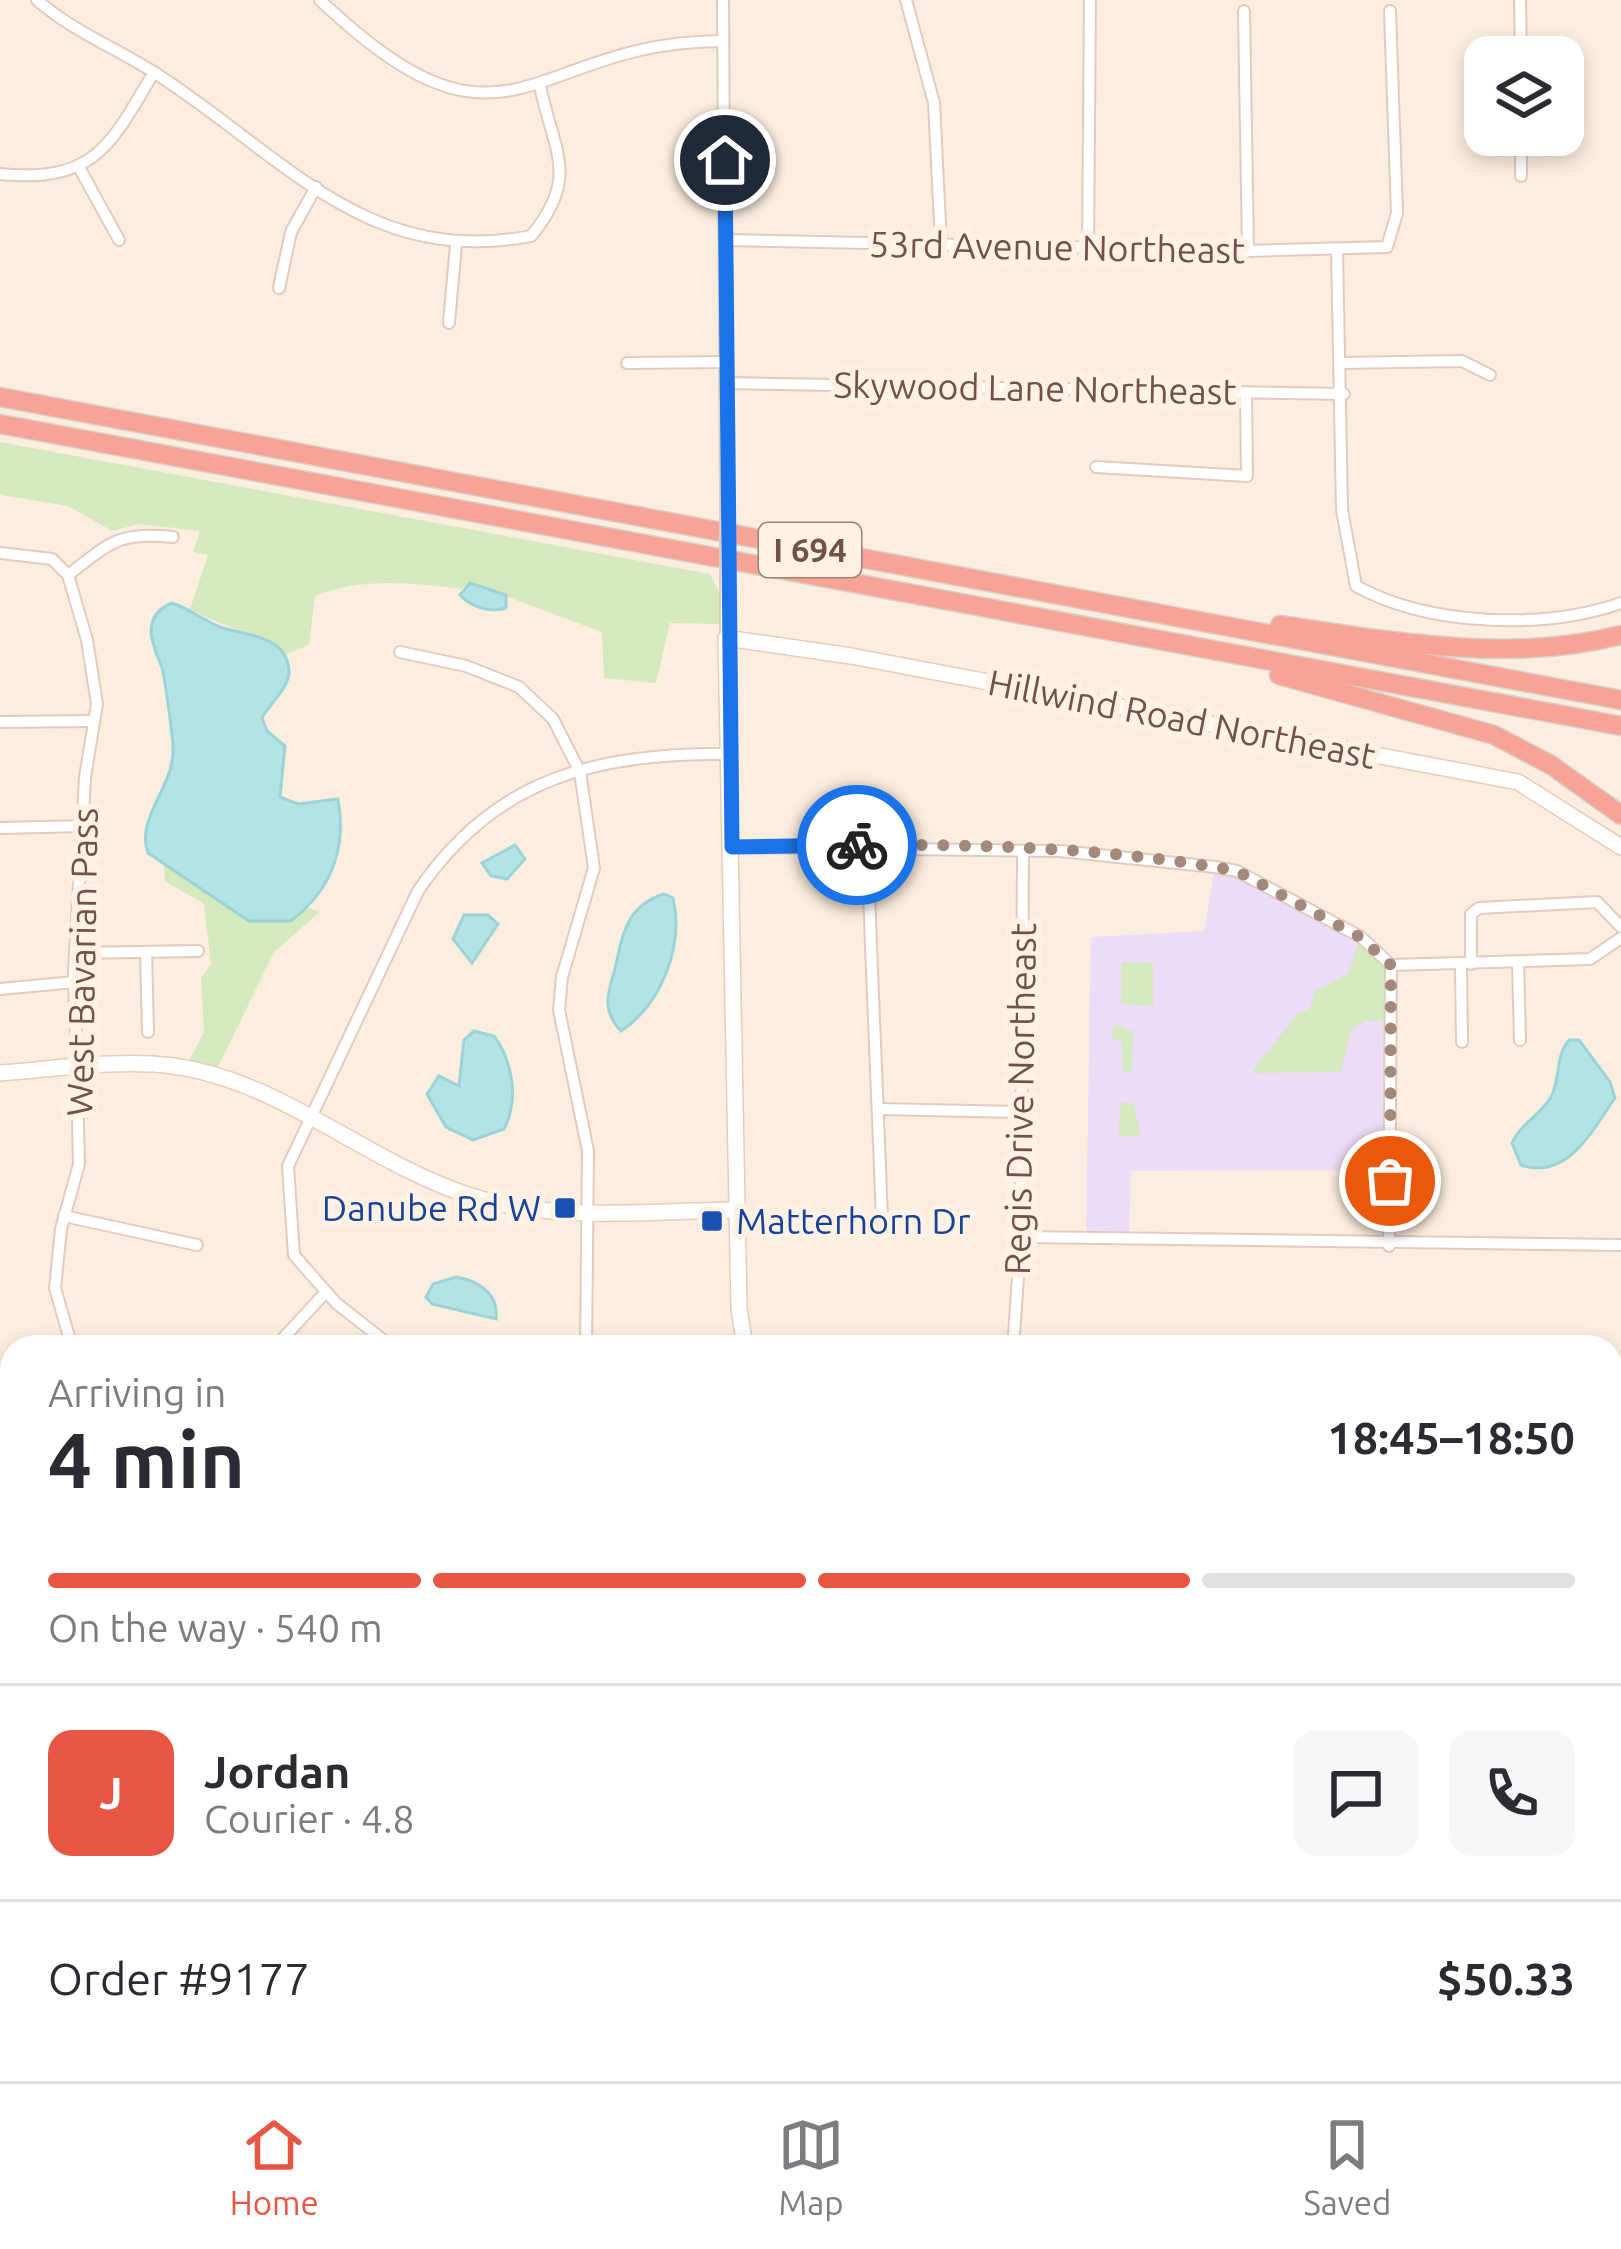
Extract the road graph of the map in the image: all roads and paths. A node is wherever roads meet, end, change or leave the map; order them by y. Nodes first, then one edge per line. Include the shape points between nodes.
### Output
1 (37, 0) edge
2 (320, 0) edge
3 (723, 0) edge
4 (906, 0) edge
5 (1090, 0) edge
6 (1520, 0) edge
7 (1244, 11) dead end
8 (1390, 11) dead end
9 (1521, 36) edge
10 (723, 40) junction
11 (154, 72) junction
12 (540, 86) junction
13 (1521, 156) edge
14 (80, 169) junction
15 (0, 174) edge
16 (1521, 176) dead end
17 (316, 187) junction
18 (727, 239) junction
19 (119, 240) dead end
20 (456, 244) junction
21 (941, 244) junction
22 (1088, 248) junction
23 (1337, 250) junction
24 (1248, 251) junction
25 (279, 288) dead end
26 (449, 323) dead end
27 (726, 362) junction
28 (627, 363) dead end
29 (1340, 363) junction
30 (1490, 375) dead end
31 (726, 383) junction
32 (1246, 392) junction
33 (1344, 394) junction
34 (0, 398) edge
35 (0, 424) edge
36 (1096, 467) dead end
37 (173, 537) dead end
38 (0, 553) edge
39 (937, 573) junction
40 (68, 575) junction
41 (1621, 603) edge
42 (1621, 635) edge
43 (726, 638) junction
44 (400, 652) dead end
45 (1230, 655) junction
46 (1621, 700) edge
47 (1, 722) edge
48 (94, 722) junction
49 (1621, 726) edge
50 (727, 754) junction
51 (580, 772) junction
52 (1621, 815) edge
53 (82, 826) junction
54 (0, 828) edge
55 (867, 845) junction
56 (732, 847) junction
57 (1621, 847) edge
58 (1023, 851) junction
59 (1621, 927) edge
60 (1621, 938) edge
61 (146, 952) junction
62 (198, 952) dead end
63 (77, 953) junction
64 (1466, 964) junction
65 (1518, 964) junction
66 (1391, 965) junction
67 (75, 982) junction
68 (0, 989) edge
69 (148, 1032) dead end
70 (1520, 1040) dead end
71 (1462, 1042) dead end
72 (78, 1069) junction
73 (0, 1073) edge
74 (878, 1109) junction
75 (1022, 1112) junction
76 (307, 1117) junction
77 (736, 1210) junction
78 (587, 1211) junction
79 (64, 1216) junction
80 (882, 1218) dead end
81 (1022, 1237) junction
82 (196, 1245) dead end
83 (1621, 1245) edge
84 (1389, 1246) junction
85 (325, 1293) junction
86 (69, 1335) edge
87 (286, 1335) edge
88 (377, 1335) edge
89 (586, 1335) edge
90 (744, 1335) edge
91 (1014, 1335) edge

1 - 11 street
2 - 12 street via 417,77 466,93
3 - 10 street
4 - 21 street via 934,104
5 - 22 street
6 - 9 street
7 - 24 street
8 - 23 street, 53rd Avenue Northeast via 1396,213 1388,247
10 - 12 street via 630,54
10 - 18 street
11 - 14 street via 112,142
11 - 17 street
12 - 20 street via 563,182 550,213 531,236
13 - 16 street
14 - 15 street
14 - 19 street
17 - 20 street via 344,209 405,235
17 - 25 street via 291,232
18 - 21 street, 53rd Avenue Northeast
18 - 27 street
20 - 26 street
21 - 22 street, 53rd Avenue Northeast
22 - 24 street, 53rd Avenue Northeast
23 - 24 street, 53rd Avenue Northeast
23 - 29 street
27 - 28 street
27 - 31 street
29 - 30 street via 1462,361
29 - 33 street
31 - 32 street, Skywood Lane Northeast
31 - 43 street, bridge
32 - 33 street, Skywood Lane Northeast
32 - 36 street via 1246,476
33 - 41 street via 1342,510 1356,586 1438,611 1532,620
34 - 39 highway, I 694
35 - 45 highway, I 694
37 - 40 street via 117,538
38 - 40 street via 52,559
39 - 42 highway via 1456,647 1539,648
39 - 46 highway, I 694
40 - 48 street, West Bavarian Pass via 87,640
43 - 50 street
43 - 57 street, Hillwind Road Northeast via 1518,782
44 - 51 street via 519,687 553,719
45 - 49 highway, I 694
45 - 52 highway via 1494,736
47 - 48 street
48 - 53 street, West Bavarian Pass
50 - 51 street via 656,753
50 - 56 street
51 - 76 street via 485,813 443,853
51 - 78 street via 594,868 559,1010 581,1097
53 - 54 street
53 - 63 street, West Bavarian Pass
55 - 56 street
55 - 58 street
55 - 74 street
56 - 77 street
58 - 66 street via 1237,871 1360,937
58 - 75 street, Regis Drive Northeast
59 - 64 street via 1597,902 1479,908 1471,914
60 - 65 street via 1599,958
61 - 62 street
61 - 63 street
61 - 69 street
63 - 67 street, West Bavarian Pass
64 - 65 street
64 - 66 street
64 - 71 street
65 - 70 street
66 - 84 street
67 - 68 street
67 - 72 street, West Bavarian Pass
72 - 73 street
72 - 76 street via 174,1066
72 - 79 street, West Bavarian Pass via 79,1165
74 - 75 street
74 - 80 street
75 - 81 street, Regis Drive Northeast
76 - 78 street via 464,1194
76 - 85 street via 289,1166 294,1255
77 - 78 street
77 - 90 street
78 - 89 street
79 - 82 street
79 - 86 street, West Bavarian Pass via 55,1288
81 - 84 street
81 - 91 street, Regis Drive Northeast
83 - 84 street
85 - 87 street
85 - 88 street

